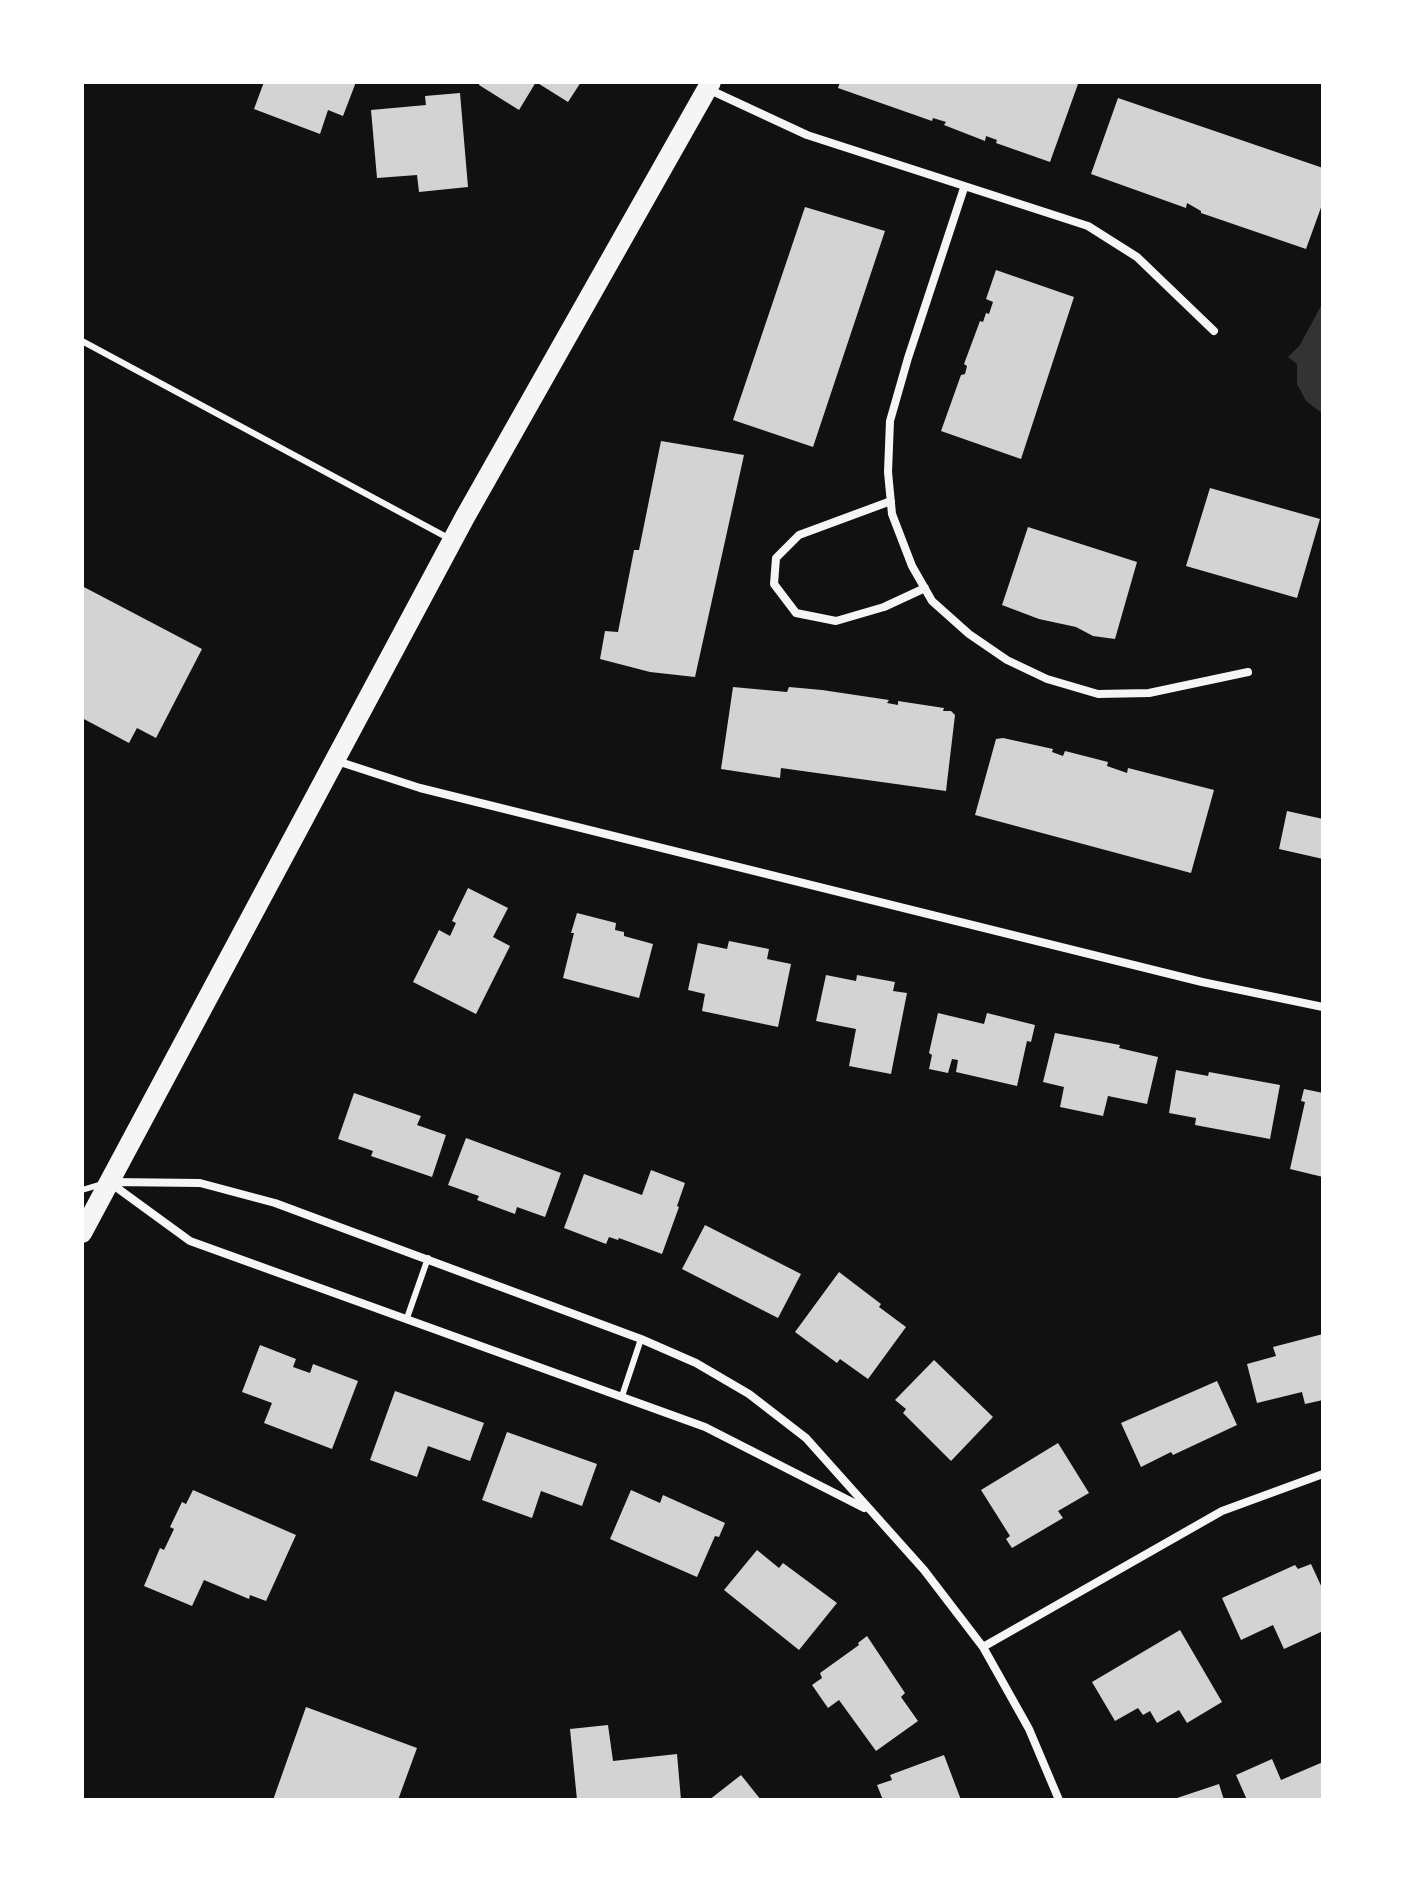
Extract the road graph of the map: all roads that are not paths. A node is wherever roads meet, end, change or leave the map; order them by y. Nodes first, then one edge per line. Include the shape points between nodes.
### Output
1 (709, 85) edge
2 (964, 188) junction
3 (1214, 331) dead end
4 (82, 341) edge
5 (891, 501) junction
6 (453, 540) junction
7 (925, 588) junction
8 (1248, 672) dead end
9 (336, 761) junction
10 (1323, 1007) edge
11 (109, 1182) junction
12 (82, 1190) edge
13 (82, 1233) edge
14 (428, 1258) junction
15 (407, 1318) junction
16 (641, 1339) junction
17 (622, 1396) junction
18 (1323, 1474) edge
19 (868, 1511) junction
20 (983, 1647) junction
21 (1059, 1800) edge

1 - 2 street via 807,135
1 - 6 main road
2 - 3 street via 1088,226 1137,257
2 - 5 street via 890,421
4 - 6 lane
5 - 7 street via 912,566
5 - 7 street via 799,535 776,558 774,584 796,613 836,621
6 - 9 main road
7 - 8 street via 969,634 1007,660 1098,694 1149,693
9 - 10 street via 420,788 1202,982
9 - 11 main road
11 - 12 lane
11 - 13 main road
11 - 14 street via 200,1183 275,1203
11 - 15 street via 190,1241
14 - 15 lane
14 - 16 street
15 - 17 street
16 - 17 lane
16 - 19 street via 749,1394 806,1438
17 - 19 street via 705,1427
18 - 20 street via 1222,1511
19 - 20 street via 924,1570
20 - 21 street via 1029,1729

